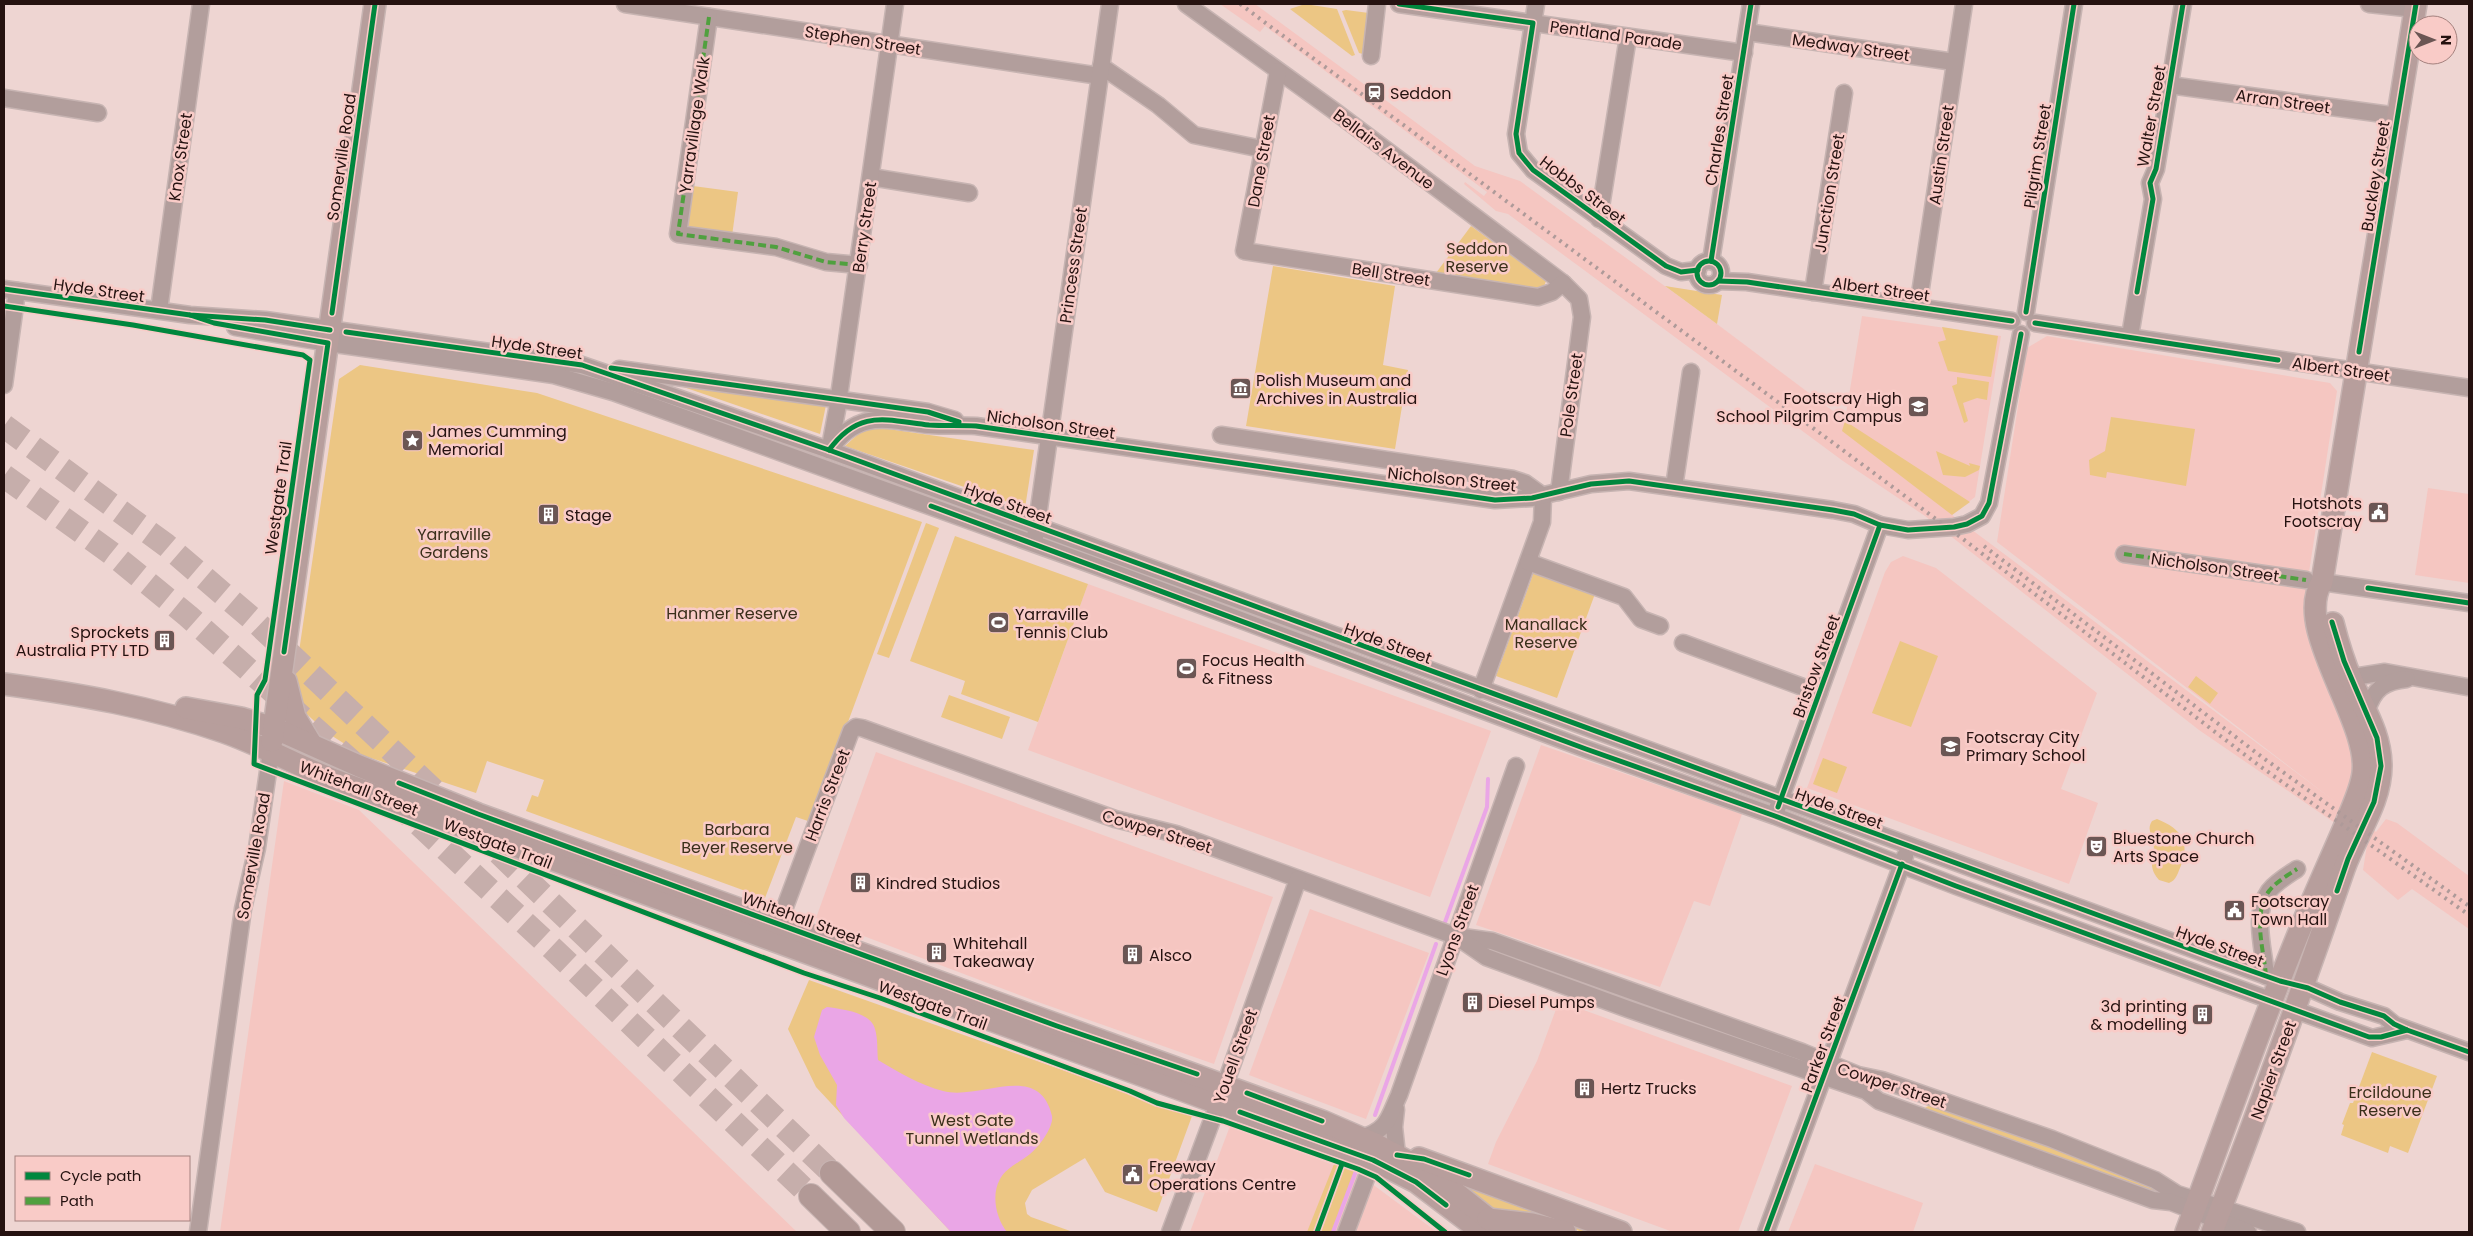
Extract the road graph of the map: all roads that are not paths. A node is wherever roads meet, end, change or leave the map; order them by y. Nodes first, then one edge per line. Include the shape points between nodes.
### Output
1 (201, 4) edge
2 (375, 4) edge
3 (625, 4) edge
4 (895, 4) edge
5 (1110, 4) edge
6 (1186, 4) edge
7 (1377, 4) edge
8 (1399, 4) edge
9 (1536, 4) edge
10 (1751, 4) edge
11 (1964, 4) edge
12 (2074, 4) edge
13 (2183, 4) edge
14 (2369, 4) edge
15 (2415, 6) edge
16 (709, 16) junction
17 (1533, 24) junction
18 (1747, 32) junction
19 (1628, 37) junction
20 (890, 44) junction
21 (1744, 53) junction
22 (1371, 56) dead end
23 (1954, 62) junction
24 (1101, 71) junction
25 (1278, 71) junction
26 (2169, 85) junction
27 (1844, 93) dead end
28 (4, 98) edge
29 (98, 113) dead end
30 (2398, 116) junction
31 (1262, 148) junction
32 (871, 178) junction
33 (969, 193) dead end
34 (1599, 219) junction
35 (1244, 251) joint
36 (859, 265) junction
37 (1712, 271) junction
38 (1563, 283) junction
39 (10, 290) edge
40 (1813, 292) junction
41 (1579, 299) joint
42 (1918, 307) junction
43 (159, 310) junction
44 (2030, 318) junction
45 (2016, 328) junction
46 (2130, 336) junction
47 (329, 337) junction
48 (582, 364) junction
49 (2356, 371) junction
50 (1692, 372) dead end
51 (4, 385) edge
52 (2469, 388) edge
53 (838, 404) junction
54 (911, 422) junction
55 (970, 426) junction
56 (1221, 435) dead end
57 (1049, 437) junction
58 (829, 450) junction
59 (823, 468) junction
60 (1674, 487) junction
61 (1559, 492) junction
62 (1543, 496) junction
63 (1880, 525) junction
64 (1035, 526) junction
65 (1034, 544) junction
66 (2124, 554) dead end
67 (1528, 562) junction
68 (2314, 581) junction
69 (2469, 603) edge
70 (1660, 626) dead end
71 (1683, 643) dead end
72 (284, 652) junction
73 (2414, 679) junction
74 (2353, 682) junction
75 (4, 684) edge
76 (2468, 688) edge
77 (1481, 690) junction
78 (1819, 693) junction
79 (109, 700) junction
80 (1538, 710) junction
81 (2358, 713) junction
82 (859, 727) joint
83 (274, 728) junction
84 (1531, 728) junction
85 (310, 742) junction
86 (2362, 748) joint
87 (271, 751) junction
88 (1516, 766) dead end
89 (1781, 800) junction
90 (1775, 816) junction
91 (1908, 847) junction
92 (1902, 864) junction
93 (2297, 869) dead end
94 (1298, 879) junction
95 (776, 932) junction
96 (1455, 936) junction
97 (2273, 979) junction
98 (2304, 986) junction
99 (2273, 1001) junction
100 (2295, 1010) junction
101 (2407, 1030) junction
102 (2469, 1052) edge
103 (1827, 1070) junction
104 (1221, 1094) junction
105 (1398, 1095) junction
106 (1361, 1138) junction
107 (1396, 1154) junction
108 (1373, 1160) junction
109 (832, 1173) tunnel mouth
110 (811, 1196) tunnel mouth
111 (2196, 1206) junction
112 (2217, 1220) edge
113 (1492, 1228) edge
114 (198, 1232) edge
115 (848, 1232) edge
116 (893, 1232) edge
117 (1170, 1232) edge
118 (1346, 1232) edge
119 (1565, 1232) edge
120 (1621, 1232) edge
121 (1766, 1232) edge
122 (2186, 1232) edge
123 (2248, 1232) edge
124 (2296, 1232) edge

1 - 43 street, Knox Street
2 - 47 main road, Somerville Road
3 - 16 street, Stephen Street
4 - 20 street, Berry Street
5 - 24 street, Princess Street
6 - 25 street, Bellairs Avenue
7 - 22 street
8 - 17 street, Pentland Parade
9 - 17 street, Hobbs Street
10 - 18 street, Charles Street
11 - 23 street, Austin Street
12 - 44 street, Pilgrim Street
13 - 26 street, Walter Street
14 - 15 street
15 - 30 main road, Buckley Street
16 - 20 street, Stephen Street
16 - 36 street, Yarravillage Walk via 678,234 776,247 819,260
17 - 19 street, Pentland Parade
17 - 34 street, Hobbs Street via 1516,134 1519,154 1545,180
18 - 21 street, Charles Street
18 - 23 street, Medway Street
19 - 21 street, Pentland Parade
19 - 34 street
20 - 24 street, Stephen Street
20 - 32 street, Berry Street
21 - 37 street, Charles Street
23 - 42 street, Austin Street
24 - 31 street, Stephen Street via 1158,105 1194,135
24 - 57 street, Princess Street
25 - 31 street, Dane Street
25 - 38 street, Bellairs Avenue
26 - 30 street, Arran Street
26 - 46 street, Walter Street via 2156,169 2150,184 2153,199
27 - 40 street, Junction Street
28 - 29 street
30 - 49 main road, Buckley Street
31 - 35 street, Dane Street
32 - 33 street
32 - 36 street, Berry Street
34 - 37 street, Hobbs Street via 1666,266 1681,272
35 - 38 street, Bell Street via 1538,297
36 - 53 street, Berry Street
37 - 40 street, Albert Street via 1747,282
38 - 41 street, Bellairs Avenue
39 - 43 street, Hyde Street
39 - 51 street
40 - 42 street, Albert Street
41 - 61 street, Pole Street via 1582,317
42 - 45 street, Albert Street
43 - 47 street, Hyde Street via 214,323
44 - 45 street via 2030,332
44 - 46 street, Albert Street
45 - 63 street, Nicholson Street via 1990,503 1979,518 1958,526 1908,530
46 - 49 street, Albert Street
47 - 48 street, Hyde Street
47 - 59 street, Hyde Street via 575,380
47 - 72 main road, Somerville Road
48 - 53 street, Nicholson Street
48 - 58 street, Hyde Street
49 - 52 street, Albert Street
49 - 68 main road, Buckley Street
50 - 60 street
53 - 54 street
53 - 55 street, Nicholson Street via 928,412
53 - 58 street, Berry Street
54 - 55 street, Nicholson Street
54 - 58 street, Nicholson Street via 876,420 858,424 842,434
55 - 57 street, Nicholson Street
56 - 62 street via 1513,479
57 - 62 street, Nicholson Street via 1489,499 1518,500
57 - 64 street, Princess Street
58 - 59 street, Berry Street
58 - 64 street, Hyde Street
59 - 65 street, Hyde Street
60 - 61 street, Nicholson Street via 1611,481
60 - 63 street, Nicholson Street via 1834,510
61 - 62 street, Nicholson Street
62 - 67 street via 1544,515
63 - 78 street, Bristow Street
64 - 65 street, Princess Street
64 - 77 street, Hyde Street
65 - 84 street, Hyde Street
66 - 68 street, Nicholson Street
67 - 70 street via 1624,597 1641,619
67 - 77 street
68 - 69 street, Nicholson Street
68 - 74 main road, Buckley Street
68 - 81 main road, Buckley Street via 2316,617 2332,674
71 - 78 street
72 - 83 main road, Somerville Road
72 - 85 main road via 291,706
73 - 74 street via 2375,672 2357,677
73 - 76 street
73 - 81 street via 2380,686
74 - 81 main road via 2350,696
75 - 79 main road, Whitehall Street
77 - 80 street, Hyde Street
78 - 89 street, Bristow Street
79 - 83 main road, Whitehall Street via 191,708
79 - 87 main road, Whitehall Street via 212,728
80 - 84 street
80 - 89 street, Hyde Street
81 - 86 main road, Buckley Street
81 - 98 main road, Napier Street via 2380,751 2378,788 2348,859
82 - 94 street, Cowper Street via 1115,819 1176,834
82 - 95 street, Harris Street via 851,731
83 - 85 main road, Whitehall Street
83 - 87 main road, Somerville Road
84 - 90 street, Hyde Street
85 - 95 main road, Whitehall Street via 359,766
86 - 97 main road, Napier Street via 2363,769 2358,792
87 - 95 main road, Whitehall Street via 332,779
87 - 114 street, Somerville Road via 243,909
88 - 96 street, Lyons Street
89 - 90 street, Bristow Street
89 - 91 street, Hyde Street
90 - 92 street, Hyde Street
91 - 92 street, Parker Street
91 - 97 street, Hyde Street
92 - 99 street, Hyde Street
92 - 103 street, Parker Street
93 - 97 street via 2269,891 2262,906 2260,921
94 - 96 street, Cowper Street
94 - 104 street, Youell Street
95 - 104 main road, Whitehall Street
96 - 103 street, Cowper Street via 1492,941 1802,1052
96 - 105 street, Lyons Street
97 - 98 main road, Hyde Street
97 - 99 main road, Napier Street
98 - 100 main road, Napier Street
98 - 101 street, Hyde Street via 2333,1000 2384,1016
99 - 100 main road, Hyde Street
99 - 111 main road, Napier Street
100 - 101 street, Hyde Street via 2373,1038
100 - 112 main road, Napier Street
101 - 102 street, Hyde Street
103 - 111 street, Cowper Street via 1882,1080 2052,1140 2156,1180
103 - 111 street, Cowper Street via 1879,1101 2035,1159 2153,1200
103 - 121 street, Parker Street
104 - 106 main road, Whitehall Street
104 - 108 main road, Whitehall Street
104 - 117 street, Youell Street
105 - 106 street, Lyons Street via 1382,1129
105 - 107 street, Lyons Street via 1394,1127
106 - 107 main road, Whitehall Street
107 - 113 main road via 1432,1174
107 - 120 main road, Whitehall Street via 1438,1164
108 - 113 main road, Whitehall Street via 1416,1182 1446,1205
108 - 118 street
109 - 116 highway
110 - 115 highway
111 - 112 street, Cowper Street
111 - 122 main road, Napier Street
112 - 123 street, Cowper Street
112 - 124 street, Cowper Street
113 - 119 main road via 1532,1224

